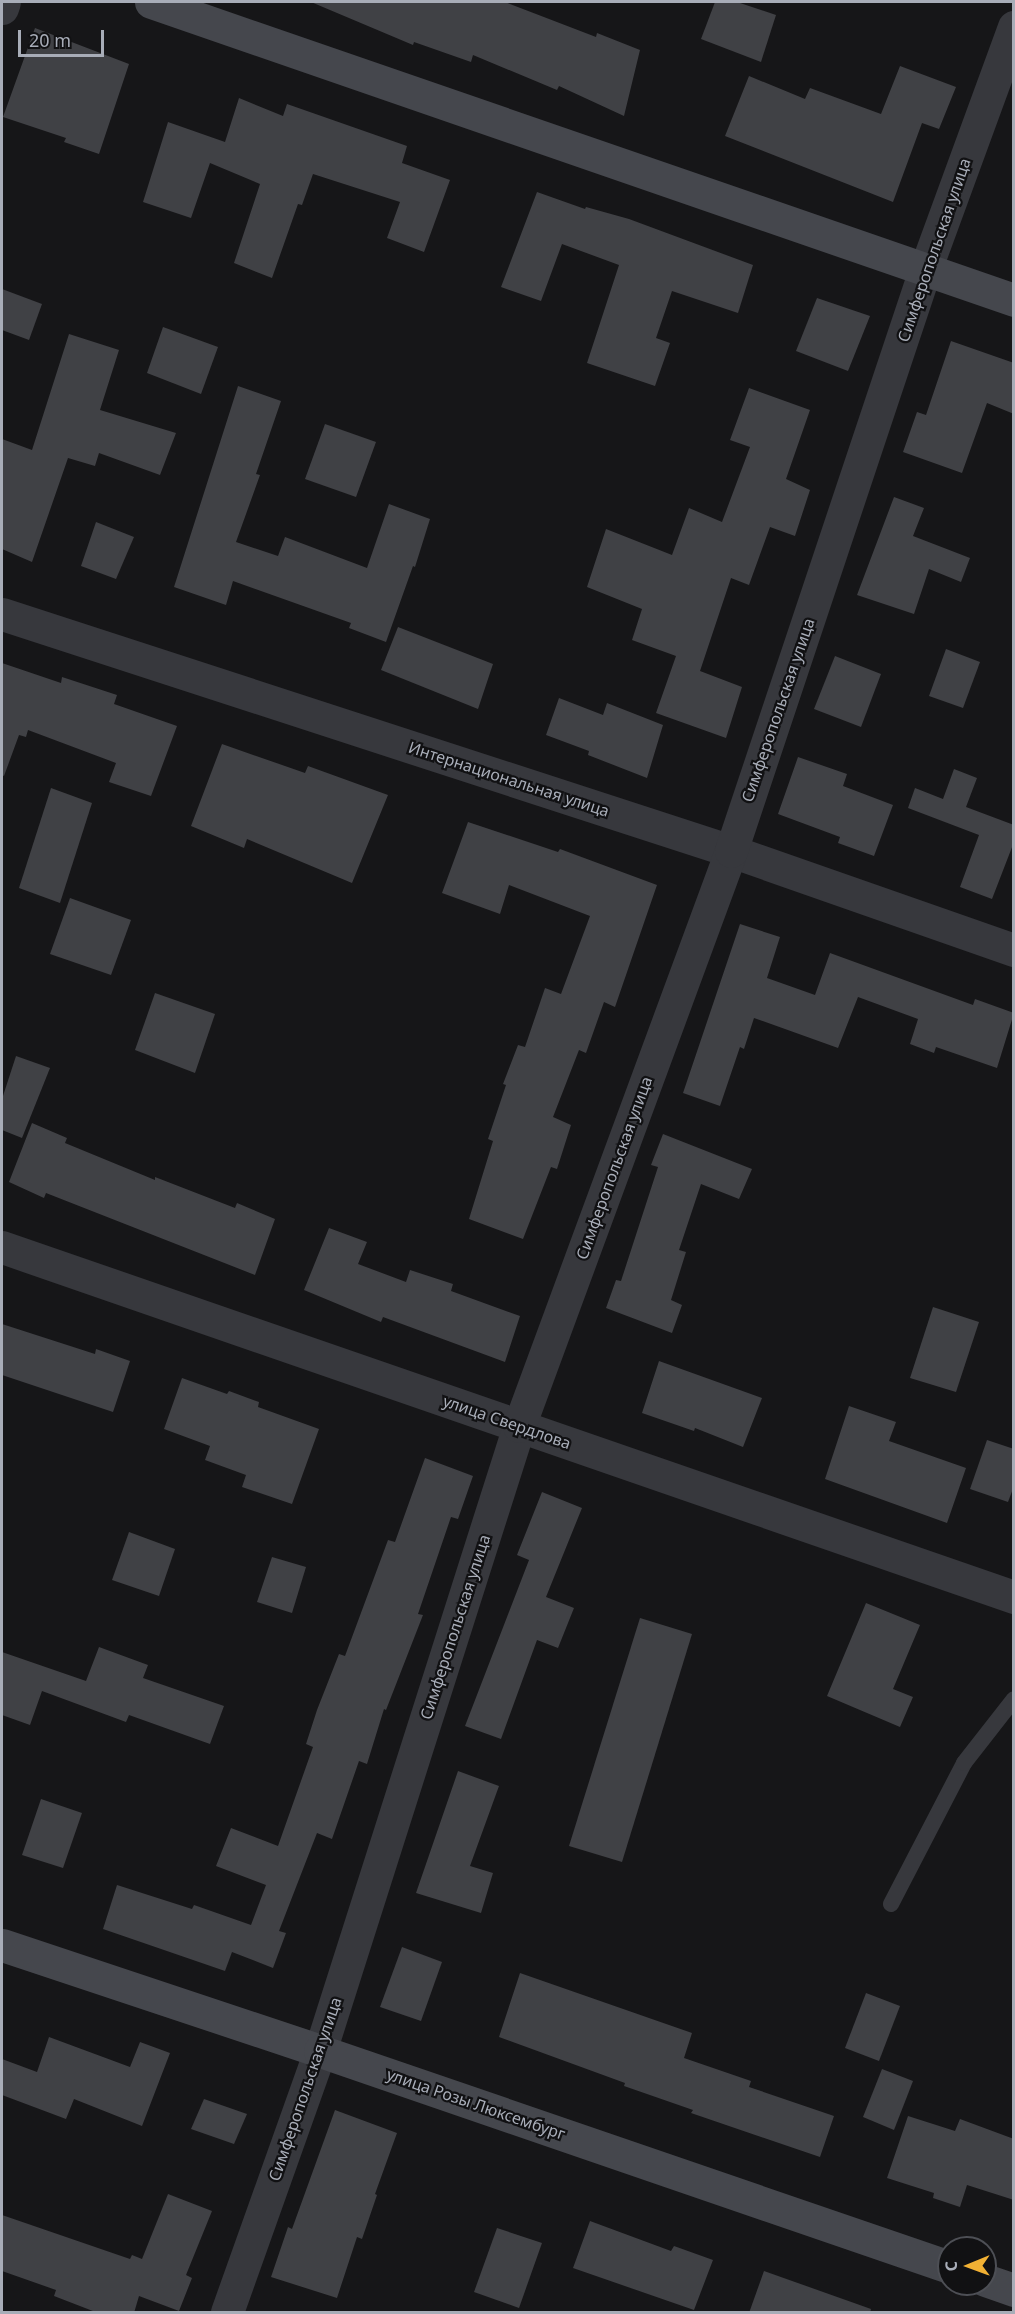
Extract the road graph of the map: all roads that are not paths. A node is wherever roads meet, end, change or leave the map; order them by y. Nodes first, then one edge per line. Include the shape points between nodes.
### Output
1 (4, 2) edge
2 (151, 2) edge
3 (2, 8) edge
4 (1014, 27) edge
5 (925, 270) junction
6 (1014, 300) edge
7 (2, 614) edge
8 (731, 851) junction
9 (1014, 950) edge
10 (2, 1247) edge
11 (519, 1426) junction
12 (1014, 1597) edge
13 (1014, 1700) edge
14 (891, 1904) dead end
15 (2, 1945) edge
16 (320, 2050) junction
17 (937, 2263) edge
18 (997, 2284) edge
19 (1014, 2290) edge
20 (226, 2313) edge

1 - 3 street
2 - 5 main road
4 - 5 street, Симферопольская улица
5 - 6 main road
5 - 8 street, Симферопольская улица
7 - 8 street, Интернациональная улица
8 - 9 street, Интернациональная улица
8 - 11 street, Симферопольская улица
10 - 11 street, улица Свердлова
11 - 12 street, улица Свердлова
11 - 16 street, Симферопольская улица
13 - 14 lane via 964,1763
15 - 16 main road, улица Розы Люксембург
16 - 17 main road, улица Розы Люксембург
16 - 20 street, Симферопольская улица
18 - 19 main road

